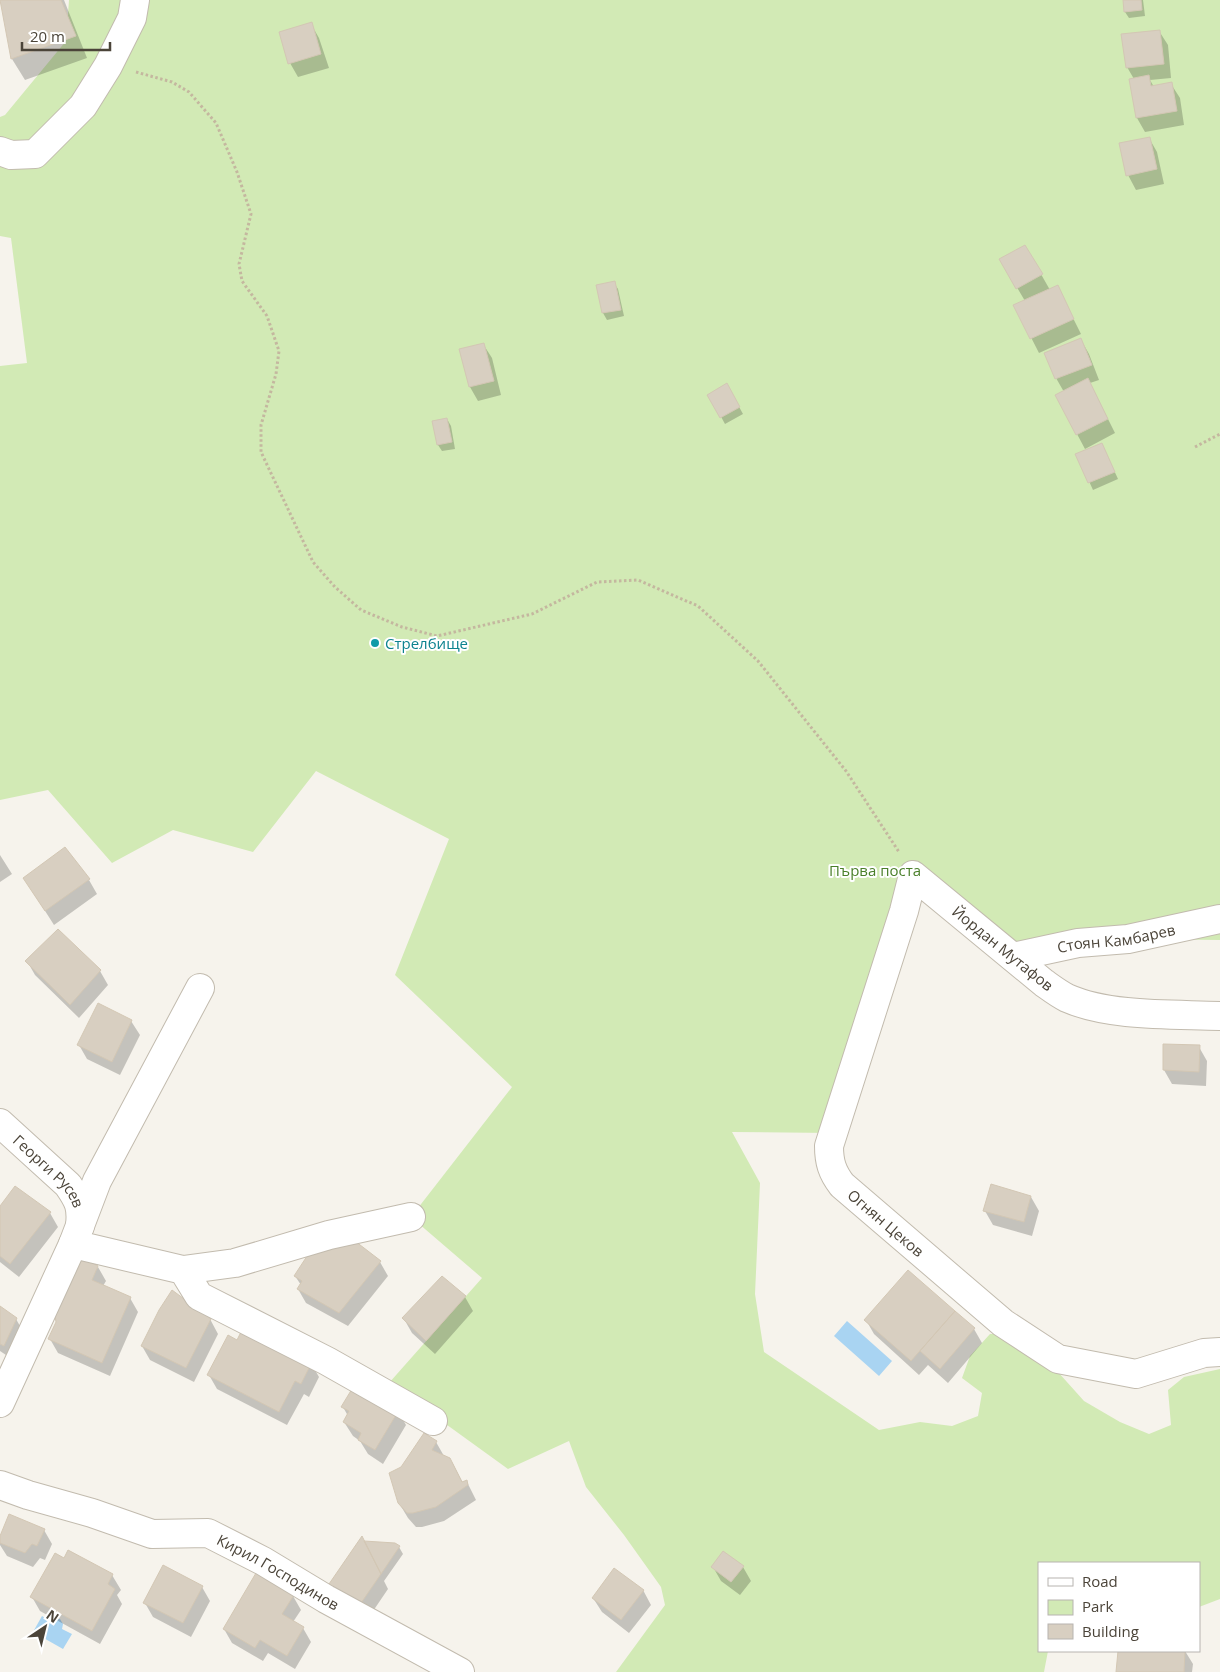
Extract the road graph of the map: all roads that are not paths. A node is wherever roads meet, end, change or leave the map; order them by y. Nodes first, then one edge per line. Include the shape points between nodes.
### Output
1 (135, 0) edge
2 (0, 151) edge
3 (914, 875) joint
4 (1220, 919) edge
5 (1013, 957) junction
6 (200, 988) dead end
7 (1220, 1016) edge
8 (0, 1123) edge
9 (412, 1217) dead end
10 (76, 1236) junction
11 (183, 1270) junction
12 (1220, 1352) edge
13 (0, 1403) edge
14 (433, 1421) dead end
15 (0, 1485) edge
16 (460, 1672) edge

1 - 2 street via 132,18 83,106 35,154 12,155
3 - 5 street, Йордан Мутафов
3 - 12 street, Огнян Цеков via 829,1146 833,1174 1003,1323 1058,1359 1136,1374 1204,1353
4 - 5 street, Стоян Камбарев via 1128,939 1078,943
5 - 7 street, Йордан Мутафов via 1066,998 1139,1013
6 - 10 street via 97,1181
8 - 10 street, Георги Русев via 68,1186 82,1211
9 - 11 street via 329,1235 235,1263
10 - 11 street
10 - 13 street
11 - 14 street via 199,1296
15 - 16 street, Кирил Господинов via 152,1534 208,1533

